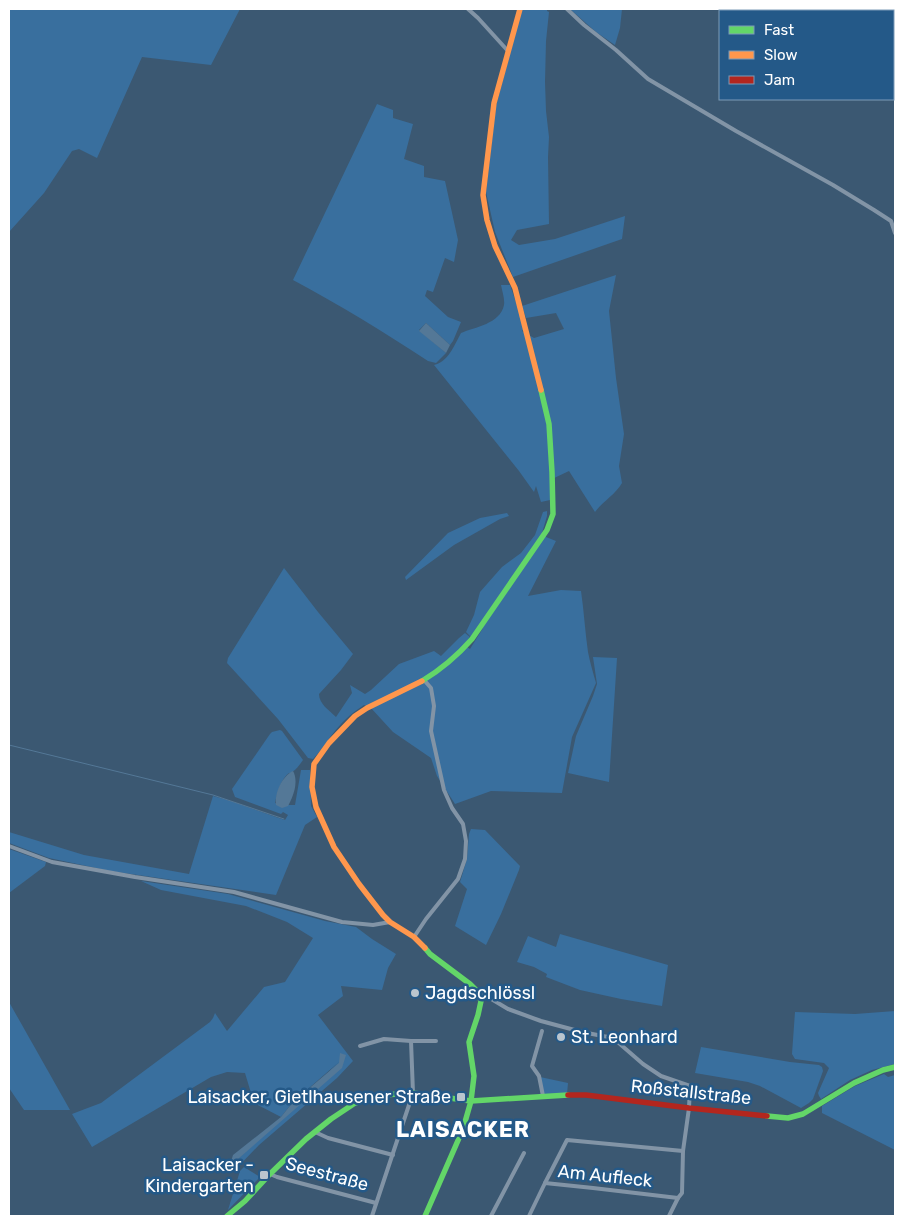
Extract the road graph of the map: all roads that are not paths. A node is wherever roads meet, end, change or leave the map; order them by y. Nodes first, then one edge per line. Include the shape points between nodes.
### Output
1 (468, 9) edge
2 (520, 9) edge
3 (567, 9) edge
4 (508, 50) junction
5 (895, 233) edge
6 (424, 680) junction
7 (9, 846) edge
8 (390, 922) junction
9 (414, 937) junction
10 (477, 991) junction
11 (542, 1032) dead end
12 (411, 1040) junction
13 (436, 1041) dead end
14 (360, 1046) dead end
15 (895, 1067) edge
16 (413, 1093) junction
17 (543, 1096) junction
18 (471, 1101) junction
19 (689, 1108) junction
20 (315, 1132) junction
21 (683, 1151) junction
22 (524, 1153) dead end
23 (393, 1155) junction
24 (270, 1174) junction
25 (545, 1183) junction
26 (678, 1198) junction
27 (376, 1203) junction
28 (231, 1215) edge
29 (372, 1216) edge
30 (425, 1216) edge
31 (491, 1216) edge
32 (529, 1216) edge
33 (669, 1216) edge

1 - 4 street
2 - 4 street
3 - 5 street via 648,79 834,185 891,221
4 - 6 street via 494,103 482,194 486,220 515,288 548,424 553,514 546,530 472,640 447,665
6 - 8 street via 355,716 314,764 312,787 316,808 333,845
6 - 9 street via 430,688 434,706 431,731 444,790 463,824 466,841 465,859 458,879
7 - 8 street via 52,862 234,892 342,922 373,925
8 - 9 street
9 - 10 street
10 - 18 street via 481,1001 469,1042 474,1076
10 - 19 street via 532,1018 613,1038 661,1076 690,1086
11 - 17 street via 532,1066
12 - 13 street
12 - 14 street via 384,1039
12 - 16 street
15 - 19 street, Roßstallstraße via 854,1082 803,1114 788,1118
16 - 18 street, Seestraße
16 - 20 street, Seestraße via 382,1095 355,1103
16 - 23 street, Seestraße
17 - 18 street, Roßstallstraße
17 - 19 street, Roßstallstraße via 586,1095
18 - 30 street via 464,1129
19 - 21 street
20 - 23 street, Seestraße
20 - 24 street, Seestraße
21 - 25 street via 567,1140
21 - 26 street via 682,1192
22 - 31 street
23 - 27 street, Seestraße
24 - 27 street, Seestraße
24 - 28 street, Seestraße
25 - 26 street, Am Aufleck
25 - 32 street, Am Aufleck
26 - 33 street
27 - 29 street, Seestraße

